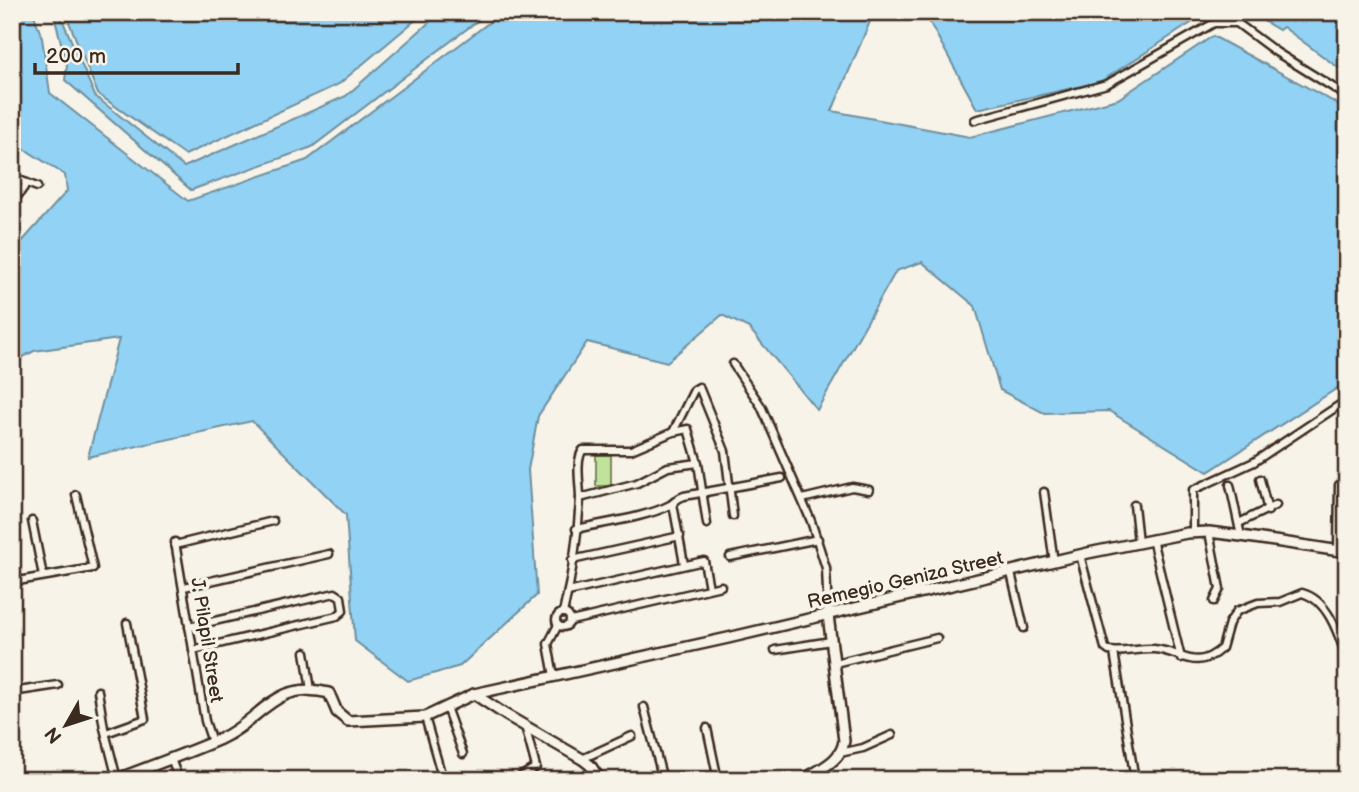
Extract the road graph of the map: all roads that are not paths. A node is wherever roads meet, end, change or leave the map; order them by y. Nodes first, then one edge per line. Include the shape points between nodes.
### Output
1 (1347, 96) edge
2 (975, 120) dead end
3 (12, 177) edge
4 (27, 183) junction
5 (37, 187) dead end
6 (12, 204) edge
7 (733, 364) dead end
8 (1347, 400) edge
9 (683, 413) junction
10 (688, 429) junction
11 (673, 432) junction
12 (698, 463) junction
13 (782, 478) dead end
14 (1260, 479) dead end
15 (1230, 485) dead end
16 (1339, 485) dead end
17 (728, 487) junction
18 (869, 489) dead end
19 (701, 492) junction
20 (1044, 492) dead end
21 (76, 495) dead end
22 (580, 498) junction
23 (802, 499) junction
24 (673, 504) junction
25 (1135, 505) dead end
26 (1276, 505) dead end
27 (1268, 510) junction
28 (1343, 510) edge
29 (733, 516) dead end
30 (32, 521) dead end
31 (273, 521) dead end
32 (1239, 523) junction
33 (707, 524) dead end
34 (576, 529) junction
35 (1193, 532) junction
36 (1209, 532) junction
37 (680, 536) junction
38 (1241, 536) junction
39 (818, 539) junction
40 (1153, 539) junction
41 (1138, 542) junction
42 (1343, 551) edge
43 (328, 554) dead end
44 (1080, 555) junction
45 (730, 557) dead end
46 (572, 561) junction
47 (1054, 562) junction
48 (684, 564) junction
49 (1012, 573) junction
50 (43, 576) junction
51 (12, 582) edge
52 (721, 586) dead end
53 (184, 587) junction
54 (709, 588) junction
55 (568, 592) junction
56 (1347, 596) edge
57 (1214, 601) dead end
58 (563, 612) junction
59 (828, 615) junction
60 (570, 621) junction
61 (1347, 621) edge
62 (127, 623) dead end
63 (558, 625) junction
64 (189, 626) junction
65 (1024, 628) dead end
66 (937, 638) dead end
67 (831, 641) junction
68 (193, 650) junction
69 (775, 650) dead end
70 (305, 652) dead end
71 (1114, 652) junction
72 (1181, 658) junction
73 (1347, 659) edge
74 (835, 663) junction
75 (554, 676) junction
76 (58, 685) dead end
77 (311, 690) junction
78 (98, 691) dead end
79 (12, 692) edge
80 (474, 694) junction
81 (446, 707) junction
82 (644, 707) dead end
83 (425, 716) junction
84 (525, 726) junction
85 (707, 728) dead end
86 (106, 733) junction
87 (892, 735) dead end
88 (632, 736) dead end
89 (212, 742) junction
90 (841, 753) junction
91 (463, 754) dead end
92 (171, 759) junction
93 (582, 759) junction
94 (129, 777) edge
95 (520, 777) dead end
96 (115, 779) edge
97 (179, 780) edge
98 (443, 780) edge
99 (600, 780) edge
100 (663, 780) edge
101 (718, 780) edge
102 (803, 780) edge
103 (1135, 780) edge

1 - 2 street via 1237,23 1214,23 1107,85
3 - 4 street
4 - 5 street
4 - 6 street
7 - 23 street via 761,406
8 - 35 street via 1254,462 1193,490
9 - 10 street
9 - 11 street
9 - 17 street via 699,387 725,451
10 - 11 street
10 - 12 street
11 - 22 street via 631,450 583,450 579,456
12 - 19 street
12 - 22 street via 668,467 638,483
13 - 17 street
14 - 27 street
15 - 32 street
16 - 28 street
17 - 19 street
17 - 29 street
18 - 23 street via 852,487
19 - 24 street
19 - 33 street
20 - 47 street
21 - 50 street via 93,568
22 - 34 street
23 - 39 street
24 - 34 street
24 - 37 street
25 - 41 street
26 - 27 street
27 - 32 street
28 - 42 street
30 - 50 street
31 - 53 street, J. Pilapil Street via 175,543
32 - 38 street
34 - 46 street
35 - 36 street, Remegio Geniza Street
35 - 40 street, Remegio Geniza Street
36 - 38 street, Remegio Geniza Street
36 - 57 street via 1220,589
37 - 46 street
37 - 48 street
38 - 42 street, Remegio Geniza Street
39 - 45 street
39 - 59 street
40 - 41 street, Remegio Geniza Street
40 - 72 street
41 - 44 street, Remegio Geniza Street
43 - 53 street
44 - 47 street, Remegio Geniza Street
44 - 71 street via 1105,648
46 - 55 street
47 - 49 street, Remegio Geniza Street
48 - 54 street via 704,561
48 - 55 street
49 - 59 street, Remegio Geniza Street
49 - 65 street
50 - 51 street
52 - 54 street
53 - 64 street, J. Pilapil Street
54 - 60 street
55 - 58 street
56 - 61 street
58 - 60 street
58 - 63 street via 556,617
59 - 67 street
59 - 75 street, Remegio Geniza Street
60 - 63 street via 564,627
62 - 86 street via 145,719
63 - 75 street via 548,644
64 - 68 street, J. Pilapil Street
64 - 68 street via 335,593 341,597 343,611 337,616
66 - 74 street
67 - 69 street
67 - 74 street
68 - 89 street, J. Pilapil Street
70 - 77 street
71 - 72 street via 1154,649
71 - 103 street
72 - 73 street via 1198,660 1220,652 1237,611 1302,593 1312,597 1337,628
74 - 90 street via 844,730
75 - 80 street, Remegio Geniza Street
76 - 79 street
77 - 83 street, Remegio Geniza Street via 329,693 337,712 348,721
77 - 89 street via 273,701
78 - 86 street
80 - 81 street, Remegio Geniza Street
80 - 84 street
81 - 83 street, Remegio Geniza Street
81 - 91 street
82 - 100 street
83 - 98 street
84 - 93 street
84 - 95 street via 537,767
85 - 101 street
86 - 96 street
87 - 90 street
88 - 93 street
89 - 92 street
90 - 102 street
92 - 94 street
92 - 97 street
93 - 99 street
94 - 96 street

